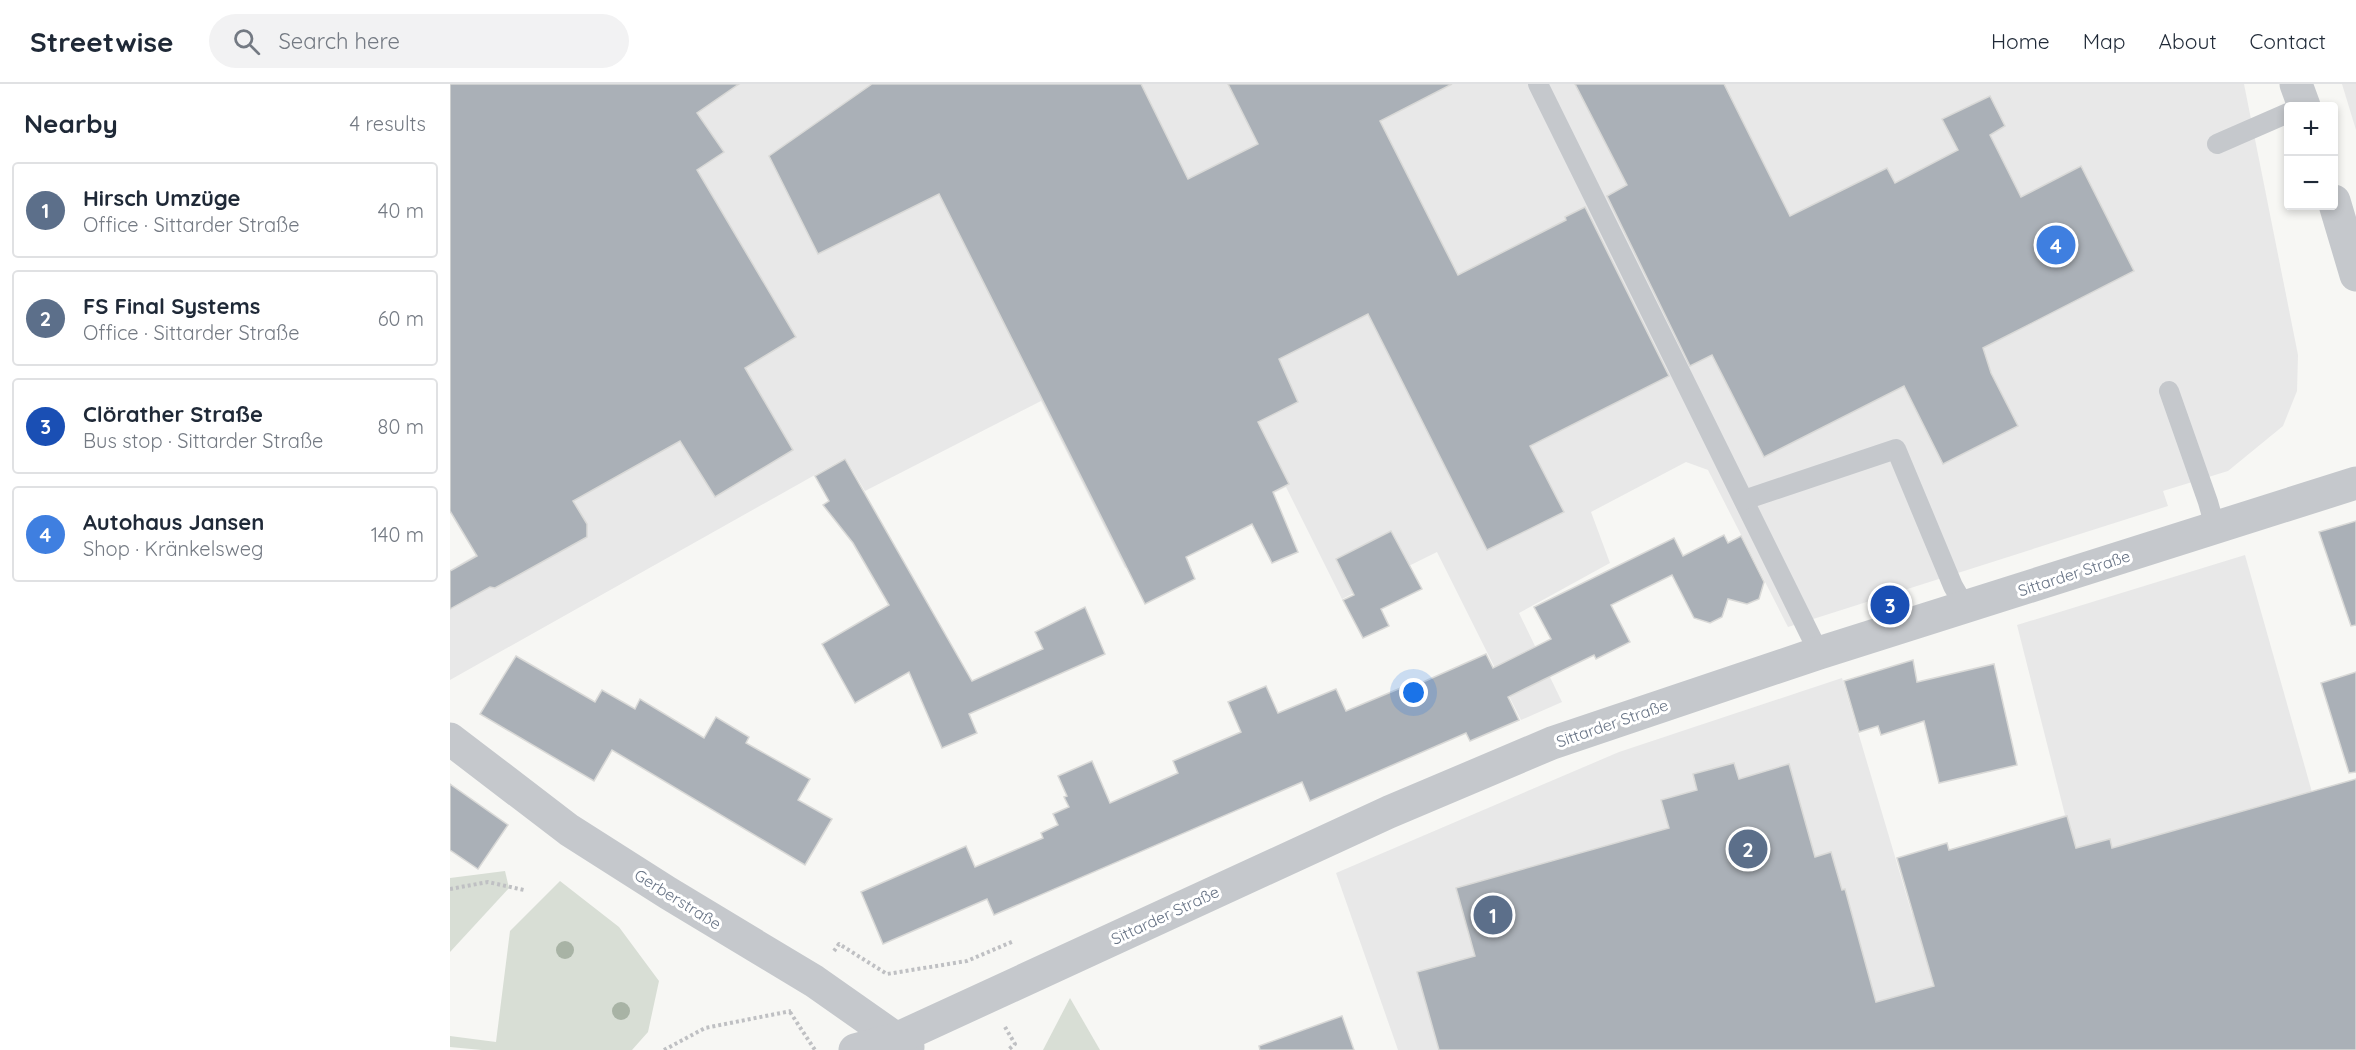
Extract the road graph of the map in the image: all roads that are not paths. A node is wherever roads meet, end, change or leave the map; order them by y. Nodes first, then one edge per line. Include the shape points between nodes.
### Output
1 (1538, 84) edge
2 (2296, 84) edge
3 (2302, 102) edge
4 (2284, 115) edge
5 (2217, 144) dead end
6 (2337, 210) edge
7 (2356, 275) edge
8 (2169, 391) dead end
9 (2356, 483) edge
10 (1744, 500) junction
11 (2215, 527) junction
12 (1965, 607) junction
13 (1820, 653) junction
14 (450, 739) edge
15 (904, 1044) edge
16 (855, 1050) edge

1 - 10 lane
2 - 3 street
4 - 5 lane
6 - 7 street
8 - 11 lane
9 - 11 street, Sittarder Straße
10 - 12 lane via 1896,449
10 - 13 lane
11 - 12 street, Sittarder Straße
12 - 13 street, Sittarder Straße
13 - 15 street, Sittarder Straße via 1541,747 1389,812
14 - 15 street, Gerberstraße via 569,830 814,981
15 - 16 street, Sittarder Straße

